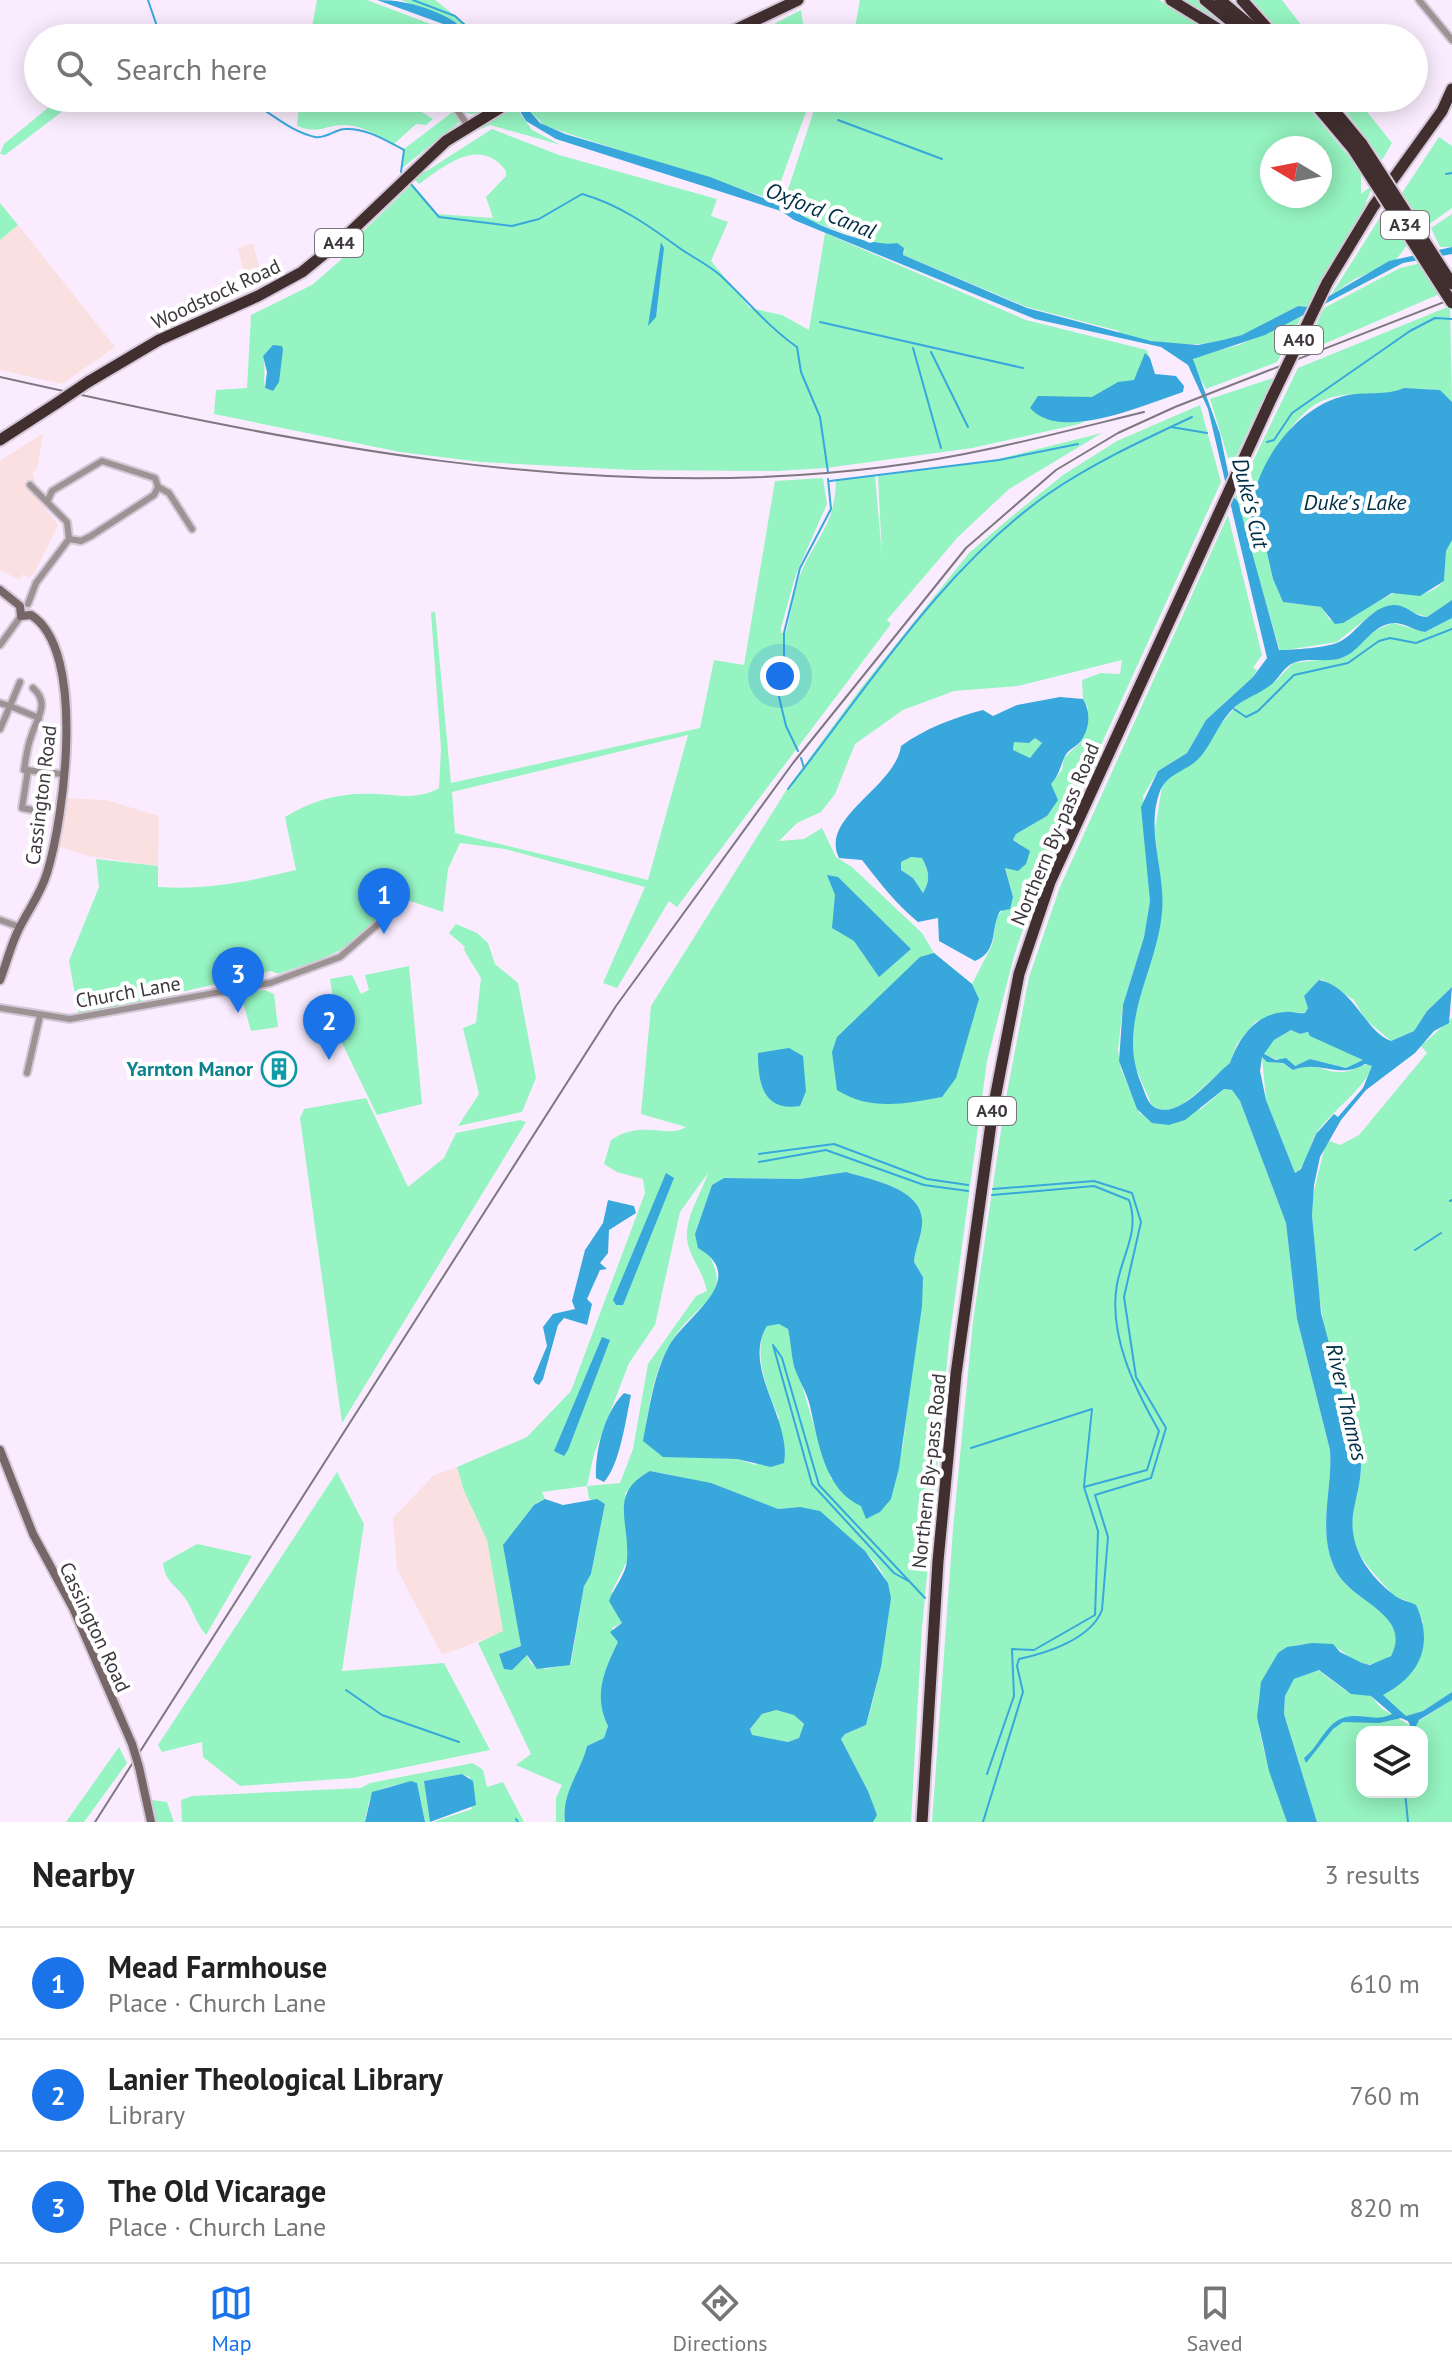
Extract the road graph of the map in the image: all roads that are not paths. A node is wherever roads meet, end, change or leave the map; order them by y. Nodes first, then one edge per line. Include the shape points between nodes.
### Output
1 (798, 0) edge
2 (1205, 0) edge
3 (1220, 0) edge
4 (1242, 0) edge
5 (1419, 0) edge
6 (1172, 2) edge
7 (747, 24) edge
8 (1209, 24) edge
9 (1234, 24) edge
10 (1248, 24) edge
11 (1263, 24) edge
12 (1452, 40) edge
13 (1452, 89) edge
14 (1452, 102) edge
15 (1442, 111) junction
16 (458, 112) edge
17 (491, 112) edge
18 (1324, 112) edge
19 (1334, 112) edge
20 (468, 126) junction
21 (1358, 146) junction
22 (1452, 284) edge
23 (1452, 303) edge
24 (0, 440) edge
25 (30, 485) dead end
26 (158, 487) junction
27 (48, 500) junction
28 (192, 529) dead end
29 (69, 539) junction
30 (0, 590) edge
31 (24, 605) junction
32 (26, 616) junction
33 (0, 645) edge
34 (20, 682) dead end
35 (33, 688) dead end
36 (0, 703) edge
37 (10, 706) junction
38 (39, 718) junction
39 (0, 729) edge
40 (28, 770) junction
41 (62, 774) junction
42 (33, 810) dead end
43 (385, 918) dead end
44 (0, 920) edge
45 (20, 927) junction
46 (0, 980) edge
47 (0, 1008) edge
48 (40, 1016) junction
49 (27, 1073) dead end
50 (0, 1450) edge
51 (151, 1822) edge
52 (922, 1822) edge

1 - 7 highway
2 - 9 highway
3 - 10 highway
4 - 11 highway
5 - 12 street
6 - 8 highway
13 - 15 highway, A40
14 - 15 highway, A40
15 - 52 highway, Northern By-pass Road / A40, bridge via 1373,207 1327,283 1032,931 1006,1026 956,1374
16 - 20 street
17 - 20 highway, Woodstock Road / A44
18 - 21 highway, A34
19 - 21 highway, A34
20 - 24 highway, Woodstock Road / A44, bridge via 302,272 159,340
21 - 22 highway, A34, bridge
21 - 23 highway, A34, bridge
25 - 27 street
26 - 27 street via 155,478 102,461 52,491
26 - 28 street via 169,493
26 - 29 street via 154,495 91,536
27 - 29 street via 69,526
29 - 31 street
30 - 31 street
31 - 32 street, Cassington Road via 32,610
32 - 33 street
32 - 41 street, Cassington Road via 44,627 53,642 66,684
34 - 37 street
35 - 38 street via 42,701
36 - 37 street
37 - 38 street
37 - 39 street
38 - 40 street via 30,739
40 - 41 street
40 - 42 street via 22,808
41 - 45 street, Cassington Road via 48,871
43 - 48 street, Church Lane via 340,957 277,981 70,1019
44 - 45 street
45 - 46 street, Cassington Road
47 - 48 street, Church Lane
48 - 49 street
50 - 51 street, Cassington Road, bridge via 33,1534 73,1608 132,1744

